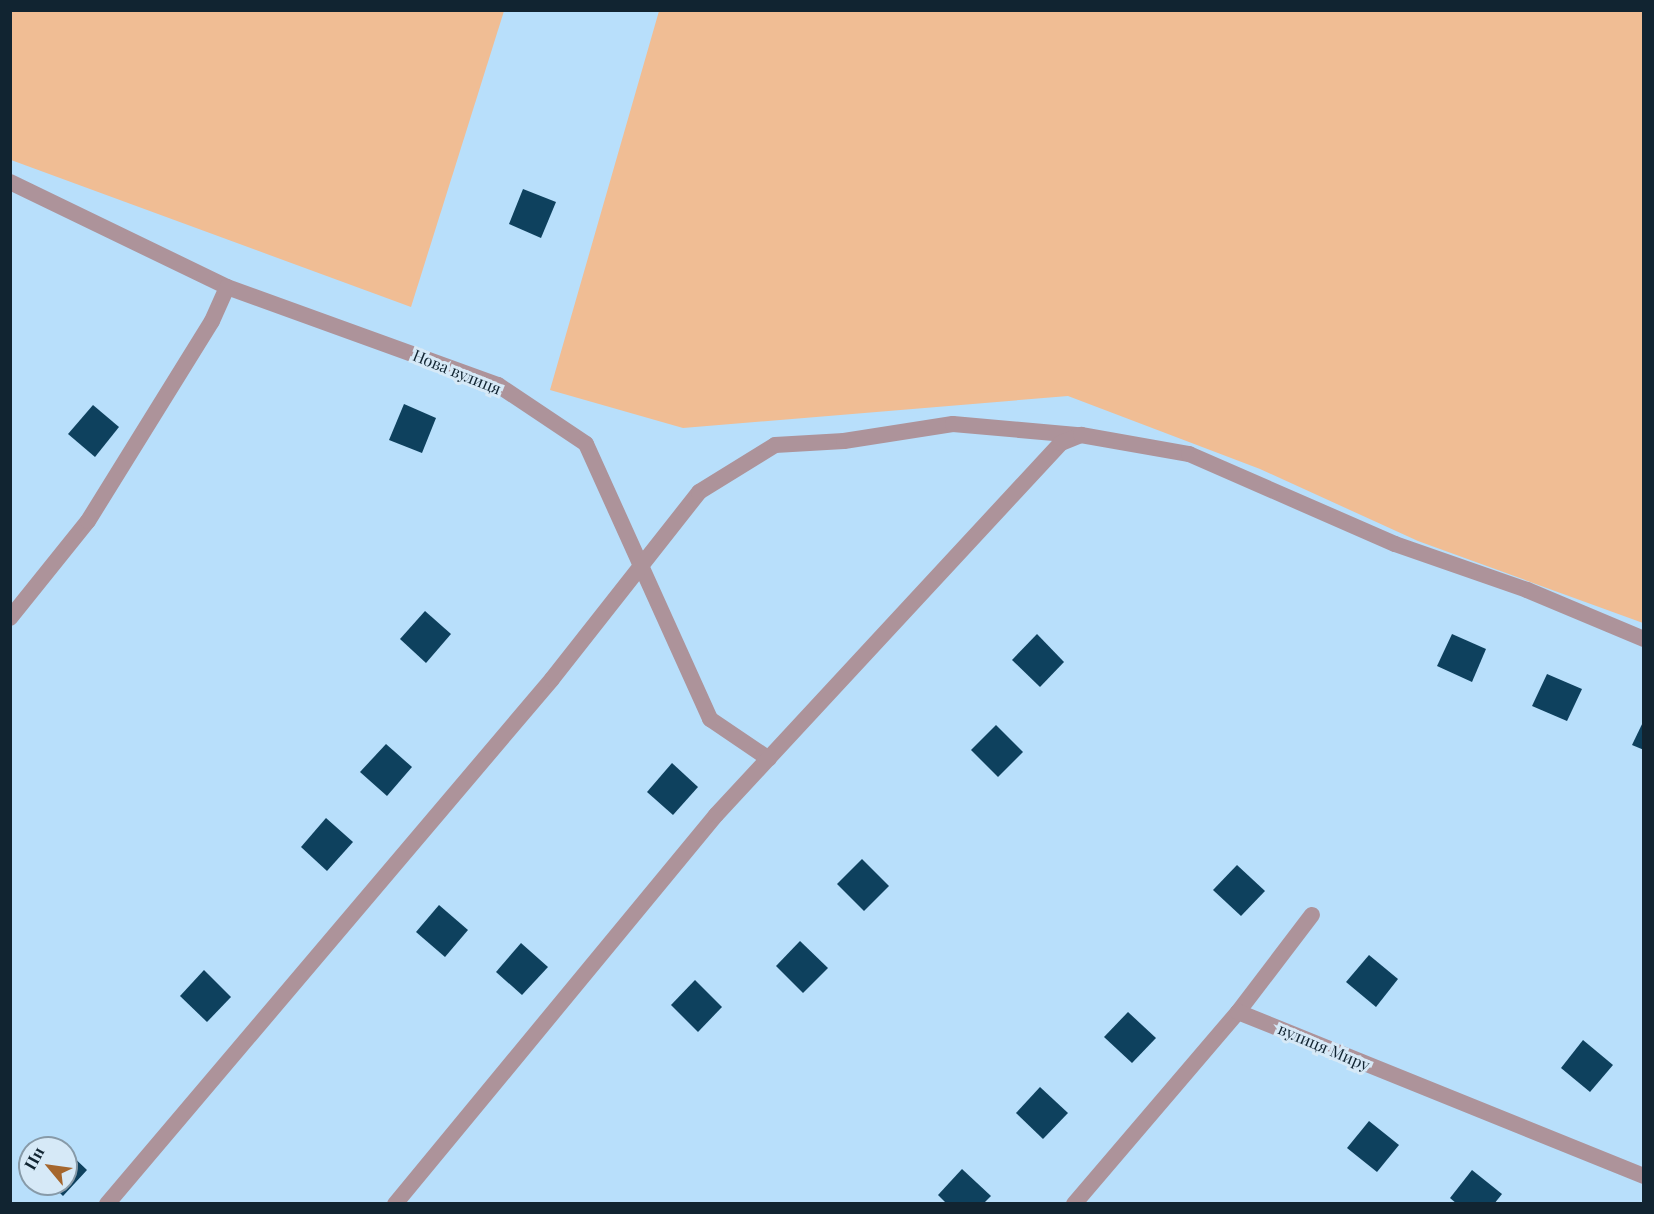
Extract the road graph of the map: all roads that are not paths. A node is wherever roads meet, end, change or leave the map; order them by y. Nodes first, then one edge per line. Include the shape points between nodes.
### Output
1 (10, 183) edge
2 (227, 287) junction
3 (1082, 435) junction
4 (641, 566) junction
5 (10, 618) edge
6 (1644, 639) edge
7 (770, 759) junction
8 (1312, 915) dead end
9 (1238, 1012) junction
10 (1644, 1176) edge
11 (107, 1203) edge
12 (395, 1203) edge
13 (1074, 1203) edge

1 - 2 street, Нова вулиця
2 - 4 street, Нова вулиця via 498,385 586,444
2 - 5 street via 212,321 88,521
3 - 4 street via 953,424 844,441 775,445 699,492
3 - 6 street via 1189,454 1395,544 1527,590
3 - 7 street via 1061,443
4 - 7 street, Нова вулиця via 710,719
4 - 11 street via 552,679
7 - 12 street via 716,815
8 - 9 street
9 - 10 street, вулиця Миру
9 - 13 street

